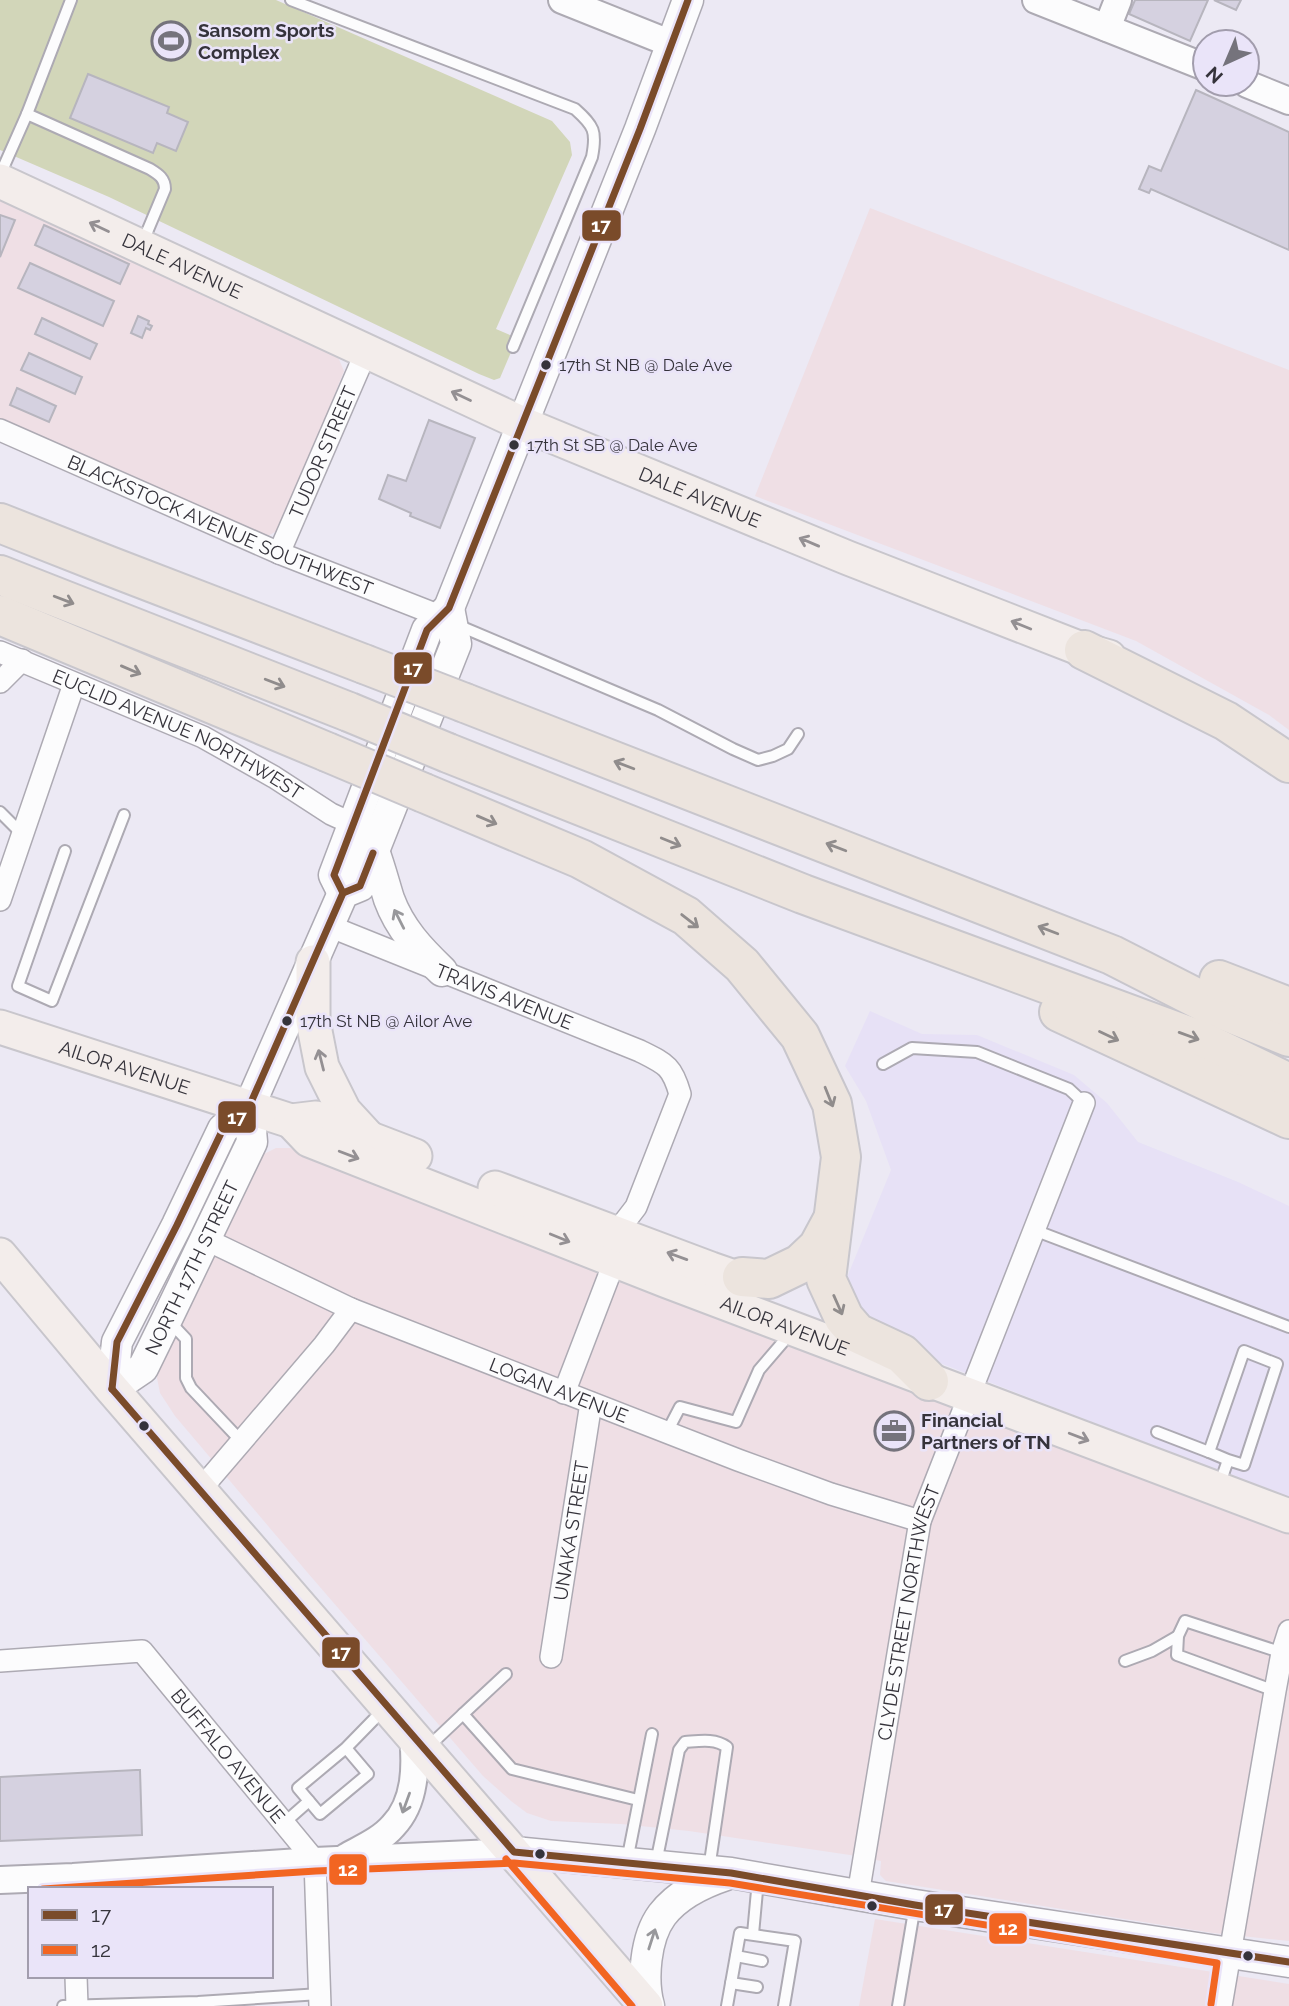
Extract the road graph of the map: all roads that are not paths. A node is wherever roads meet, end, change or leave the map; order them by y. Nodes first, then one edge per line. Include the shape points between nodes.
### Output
1 (71, 0) edge
2 (291, 0) edge
3 (562, 0) edge
4 (688, 0) edge
5 (1036, 0) edge
6 (1118, 0) edge
7 (1107, 28) junction
8 (669, 52) junction
9 (1191, 61) edge
10 (1261, 90) edge
11 (1289, 101) edge
12 (27, 114) junction
13 (0, 175) edge
14 (0, 181) edge
15 (141, 247) junction
16 (513, 347) dead end
17 (366, 352) junction
18 (523, 424) junction
19 (0, 430) edge
20 (0, 502) edge
21 (0, 523) edge
22 (279, 553) junction
23 (0, 575) edge
24 (231, 614) junction
25 (0, 615) edge
26 (447, 615) junction
27 (1084, 650) junction
28 (0, 652) edge
29 (22, 660) junction
30 (0, 682) edge
31 (74, 684) junction
32 (798, 734) dead end
33 (1289, 746) edge
34 (1289, 763) edge
35 (0, 812) edge
36 (124, 815) dead end
37 (353, 824) junction
38 (22, 834) junction
39 (374, 850) junction
40 (65, 851) dead end
41 (343, 893) junction
42 (803, 894) junction
43 (0, 900) edge
44 (329, 926) junction
45 (1112, 955) junction
46 (313, 962) junction
47 (442, 971) junction
48 (1289, 1007) edge
49 (0, 1027) edge
50 (1289, 1037) edge
51 (883, 1065) dead end
52 (1289, 1083) edge
53 (1084, 1104) joint
54 (249, 1108) junction
55 (1289, 1119) edge
56 (291, 1121) junction
57 (368, 1138) junction
58 (835, 1216) junction
59 (1034, 1230) junction
60 (205, 1239) junction
61 (615, 1247) junction
62 (0, 1255) edge
63 (742, 1277) joint
64 (351, 1309) junction
65 (167, 1319) junction
66 (1289, 1327) edge
67 (789, 1328) junction
68 (929, 1381) junction
69 (112, 1389) junction
70 (565, 1393) junction
71 (970, 1395) junction
72 (591, 1404) junction
73 (667, 1432) junction
74 (1157, 1432) dead end
75 (242, 1441) junction
76 (1209, 1452) junction
77 (1168, 1453) junction
78 (1223, 1474) junction
79 (200, 1490) junction
80 (1289, 1516) edge
81 (920, 1521) junction
82 (1289, 1631) edge
83 (1178, 1636) junction
84 (1286, 1654) edge
85 (551, 1657) dead end
86 (0, 1661) edge
87 (1125, 1661) dead end
88 (506, 1674) dead end
89 (1275, 1691) junction
90 (387, 1706) junction
91 (463, 1714) junction
92 (652, 1734) dead end
93 (419, 1743) junction
94 (346, 1748) junction
95 (638, 1800) junction
96 (309, 1801) junction
97 (284, 1822) junction
98 (513, 1852) junction
99 (342, 1860) junction
100 (315, 1861) junction
101 (641, 1864) junction
102 (733, 1874) junction
103 (0, 1880) edge
104 (74, 1883) edge
105 (858, 1895) junction
106 (915, 1905) junction
107 (753, 1934) junction
108 (1229, 1954) junction
109 (736, 1956) junction
110 (762, 1961) dead end
111 (1289, 1962) edge
112 (76, 1978) edge
113 (731, 1983) junction
114 (757, 1987) dead end
115 (320, 2000) edge
116 (198, 2004) edge
117 (63, 2006) edge
118 (77, 2006) edge
119 (648, 2006) edge
120 (730, 2006) edge
121 (784, 2006) edge
122 (898, 2006) edge
123 (1221, 2006) edge

1 - 12 lane
2 - 16 lane via 575,109 591,123 596,137 592,157
3 - 8 street
4 - 8 main road, NORTH 17TH STREET
5 - 7 street
6 - 7 street
7 - 9 street
8 - 18 main road, NORTH 17TH STREET
10 - 11 street
12 - 13 lane
12 - 15 lane via 161,177 165,189
15 -> 14 main road, DALE AVENUE
15 - 17 main road, DALE AVENUE
18 -> 17 main road, DALE AVENUE
17 - 22 street, TUDOR STREET
18 - 26 main road, NORTH 17TH STREET
27 -> 18 main road, DALE AVENUE
19 - 22 street, BLACKSTOCK AVENUE SOUTHWEST
20 - 24 highway
21 - 24 highway
22 - 26 street, BLACKSTOCK AVENUE SOUTHWEST
23 -> 42 highway, bridge
45 -> 24 highway, bridge
25 -> 58 highway, bridge via 581,859 686,916 742,965 800,1036 832,1104 841,1157
26 - 32 lane, BLACKSTOCK AVENUE SOUTHWEST via 758,760 788,749
26 - 37 main road, NORTH 17TH STREET via 427,630
26 - 39 main road, NORTH 17TH STREET via 456,644
27 - 33 main road, DALE AVENUE via 1140,665 1207,696
27 - 34 highway via 1226,721
28 - 29 street, EUCLID AVENUE NORTHWEST
29 - 30 street
29 - 31 street, EUCLID AVENUE NORTHWEST
31 - 37 street, EUCLID AVENUE NORTHWEST via 203,737
31 - 38 street
35 - 38 lane
36 - 40 lane via 52,1001 18,986
37 - 41 main road, NORTH 17TH STREET via 334,875
38 - 43 street
39 - 41 main road, NORTH 17TH STREET via 360,886
47 -> 39 main road via 402,926
41 - 44 main road, NORTH 17TH STREET
42 -> 52 highway via 1202,1041
42 -> 55 highway
44 - 46 main road, NORTH 17TH STREET
44 - 47 street, TRAVIS AVENUE
45 - 48 highway via 1209,976
45 - 50 highway
46 - 54 main road, NORTH 17TH STREET
57 -> 46 main road via 344,1111 322,1067 313,1021
47 - 61 street, TRAVIS AVENUE via 640,1051 664,1063 674,1076 680,1094 636,1207
49 - 54 main road, AILOR AVENUE
51 - 53 lane via 912,1048 977,1052 1069,1089
53 - 59 street, CLYDE STREET NORTHWEST
54 - 56 main road, AILOR AVENUE
54 - 60 main road, NORTH 17TH STREET via 252,1142
54 - 69 main road, NORTH 17TH STREET via 223,1129 117,1342
56 - 57 main road, AILOR AVENUE via 316,1118
56 -> 61 main road, AILOR AVENUE via 309,1140
57 - 61 main road, AILOR AVENUE
58 - 63 highway via 818,1248 800,1264 769,1279
58 -> 68 highway via 827,1279 844,1318 857,1333 902,1354
59 - 66 lane
59 - 71 street, CLYDE STREET NORTHWEST
60 - 64 street, LOGAN AVENUE
60 - 65 main road, NORTH 17TH STREET
63 -> 61 main road, AILOR AVENUE
61 - 67 main road, AILOR AVENUE
61 - 70 street
62 - 69 main road
64 - 70 street, LOGAN AVENUE
64 - 75 street
65 - 69 main road, NORTH 17TH STREET via 143,1368
65 - 75 lane via 186,1339 186,1378 191,1388
67 - 68 main road, AILOR AVENUE
67 - 73 lane via 759,1370 736,1422 680,1407
68 - 71 main road, AILOR AVENUE
69 - 79 main road
70 - 72 street, LOGAN AVENUE
71 -> 77 main road, AILOR AVENUE
71 - 81 street, CLYDE STREET NORTHWEST
72 - 73 street, LOGAN AVENUE
72 - 85 street, UNAKA STREET
73 - 81 street, LOGAN AVENUE via 831,1494
74 - 77 lane
75 - 79 street
76 - 77 lane
76 - 78 lane
76 - 78 lane via 1244,1351 1277,1364 1244,1465
77 - 78 main road, AILOR AVENUE
78 - 80 main road, AILOR AVENUE
79 - 90 main road
81 - 105 street, CLYDE STREET NORTHWEST
82 - 84 street
83 - 84 lane via 1185,1621
83 - 87 lane
83 - 89 lane via 1177,1655
84 - 89 street
86 - 97 street, BUFFALO AVENUE via 142,1651
88 - 91 lane
89 - 108 street
90 - 93 main road
90 - 94 lane
91 - 93 lane
91 - 95 lane via 512,1769
92 - 95 lane
93 - 98 main road
93 -> 99 street via 413,1782 401,1816 383,1835
94 - 96 lane via 298,1788
94 - 96 lane via 368,1774 320,1814
95 - 101 lane
96 - 97 lane
97 - 100 street, BUFFALO AVENUE
98 - 99 street
98 - 101 main road
98 - 119 main road
99 - 100 street
100 - 104 street
100 - 115 street
101 - 102 main road
101 - 102 lane via 678,1750 685,1742 703,1740 727,1747
102 - 105 main road
102 - 107 lane
119 -> 102 main road via 646,1960 661,1917 687,1892
103 - 104 street
105 - 106 main road
106 - 108 main road
106 - 122 lane
107 - 109 lane via 740,1933
107 - 121 lane via 795,1941 786,1966
108 - 111 main road
108 - 123 street
109 - 110 lane
109 - 113 lane
112 - 118 street
113 - 114 lane
113 - 120 lane
115 - 116 lane
116 - 118 lane
117 - 118 lane

